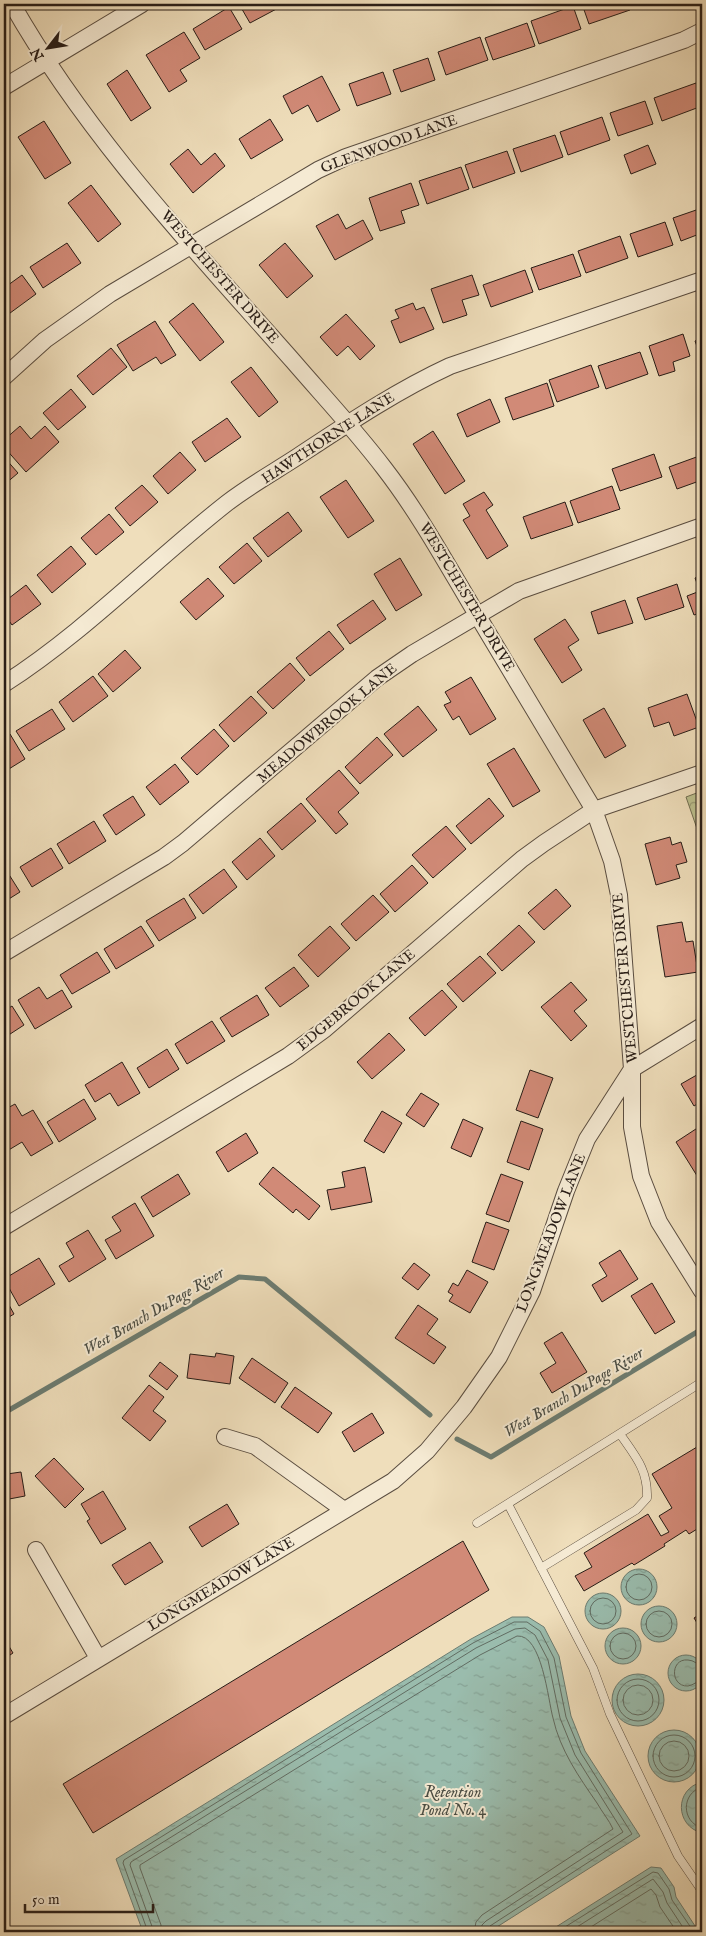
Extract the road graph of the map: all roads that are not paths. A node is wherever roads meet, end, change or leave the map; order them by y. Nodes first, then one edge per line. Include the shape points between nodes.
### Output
1 (12, 4) edge
2 (142, 4) edge
3 (702, 31) edge
4 (47, 61) junction
5 (4, 87) edge
6 (192, 246) junction
7 (702, 280) edge
8 (4, 377) edge
9 (348, 423) junction
10 (702, 526) edge
11 (477, 615) junction
12 (4, 684) edge
13 (702, 772) edge
14 (594, 810) junction
15 (4, 953) edge
16 (702, 1026) edge
17 (632, 1069) junction
18 (4, 1227) edge
19 (702, 1291) edge
20 (702, 1382) edge
21 (620, 1434) junction
22 (225, 1437) dead end
23 (508, 1504) junction
24 (344, 1510) junction
25 (477, 1523) dead end
26 (36, 1550) dead end
27 (541, 1568) junction
28 (98, 1658) junction
29 (4, 1716) edge
30 (702, 1891) edge

1 - 4 street, WESTCHESTER DRIVE
2 - 4 street
3 - 6 street, GLENWOOD LANE via 346,157 318,170
4 - 5 street
4 - 6 street, WESTCHESTER DRIVE via 111,150
6 - 8 street, GLENWOOD LANE via 78,315
6 - 9 street, WESTCHESTER DRIVE
7 - 9 street, HAWTHORNE LANE via 450,366 418,381
9 - 11 street, WESTCHESTER DRIVE via 420,518
9 - 12 street, HAWTHORNE LANE via 228,502 38,663
10 - 11 street, MEADOWBROOK LANE via 519,591
11 - 14 street, WESTCHESTER DRIVE
11 - 15 street, MEADOWBROOK LANE via 377,678 184,843
13 - 14 street, EDGEBROOK LANE
14 - 17 street, WESTCHESTER DRIVE via 612,860 619,895
14 - 18 street, EDGEBROOK LANE via 522,859 325,1029 288,1056
16 - 17 street, LONGMEADOW LANE
17 - 19 street, WESTCHESTER DRIVE via 632,1127 641,1176 659,1222
17 - 24 street, LONGMEADOW LANE via 587,1139 532,1291 499,1357 464,1407 427,1451 393,1481
20 - 21 lane
21 - 23 lane
21 - 27 lane via 643,1467 648,1484 647,1498 636,1510
22 - 24 street via 255,1446
23 - 25 lane
23 - 27 lane
24 - 28 street, LONGMEADOW LANE
26 - 28 street
27 - 30 lane via 593,1668 610,1714 678,1856
28 - 29 street, LONGMEADOW LANE

